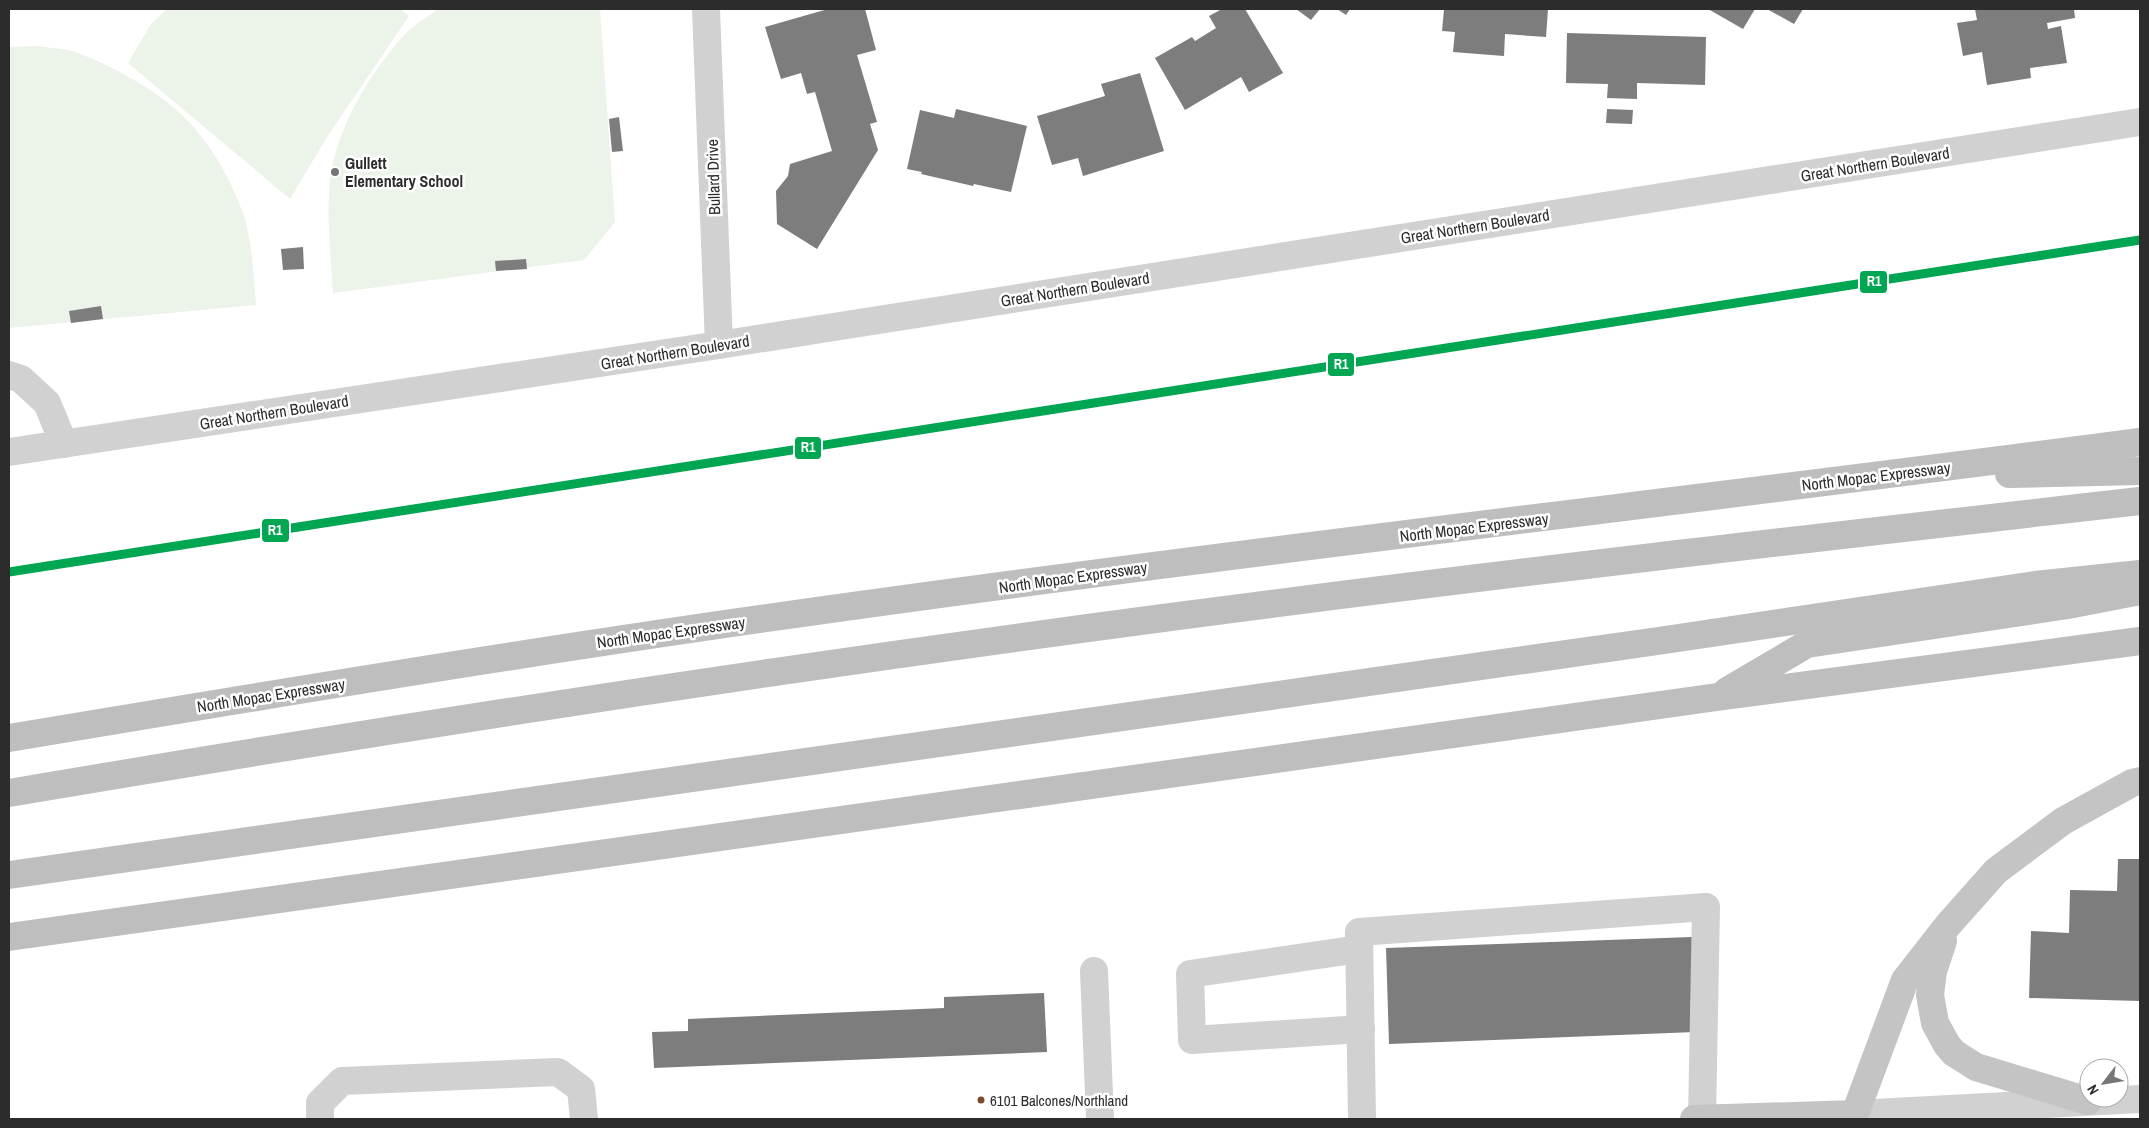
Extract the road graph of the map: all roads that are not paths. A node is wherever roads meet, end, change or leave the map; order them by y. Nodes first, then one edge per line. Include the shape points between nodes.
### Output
1 (706, 9) edge
2 (2140, 122) edge
3 (719, 345) junction
4 (9, 375) edge
5 (2140, 442) edge
6 (64, 444) junction
7 (9, 452) edge
8 (2140, 471) edge
9 (1868, 478) junction
10 (2140, 502) edge
11 (2140, 574) edge
12 (2140, 591) edge
13 (2140, 641) edge
14 (1717, 697) junction
15 (9, 738) edge
16 (2140, 781) edge
17 (9, 793) edge
18 (9, 875) edge
19 (1948, 925) junction
20 (9, 937) edge
21 (1359, 949) junction
22 (1094, 971) dead end
23 (1361, 1028) junction
24 (2079, 1098) edge
25 (2079, 1102) edge
26 (1855, 1114) junction
27 (320, 1119) edge
28 (584, 1119) edge
29 (1100, 1119) edge
30 (1362, 1119) edge
31 (1694, 1119) edge
32 (1702, 1119) edge

1 - 3 street, Bullard Drive
2 - 3 street, Great Northern Boulevard
3 - 6 street, Great Northern Boulevard
4 - 6 street via 20,379 47,403
5 - 9 highway, North Mopac Expressway
6 - 7 street, Great Northern Boulevard
8 - 9 highway
9 - 15 highway, North Mopac Expressway via 1129,569 769,618 412,671
10 - 17 highway via 1698,551 1161,618 320,741
11 - 18 highway via 2035,585
12 - 14 highway via 2068,605 1807,644
13 - 14 highway
14 - 20 highway
16 - 19 main road via 2063,821 1996,870
19 - 24 main road via 1933,971 1930,995 1935,1024 1947,1045 1976,1067
19 - 26 main road via 1905,980
21 - 23 street
21 - 23 street via 1190,974 1192,1040
21 - 32 street via 1359,932 1706,907
22 - 29 street
23 - 30 street
25 - 26 street
26 - 32 main road
27 - 28 street via 320,1103 342,1081 558,1072 581,1088
31 - 32 main road

